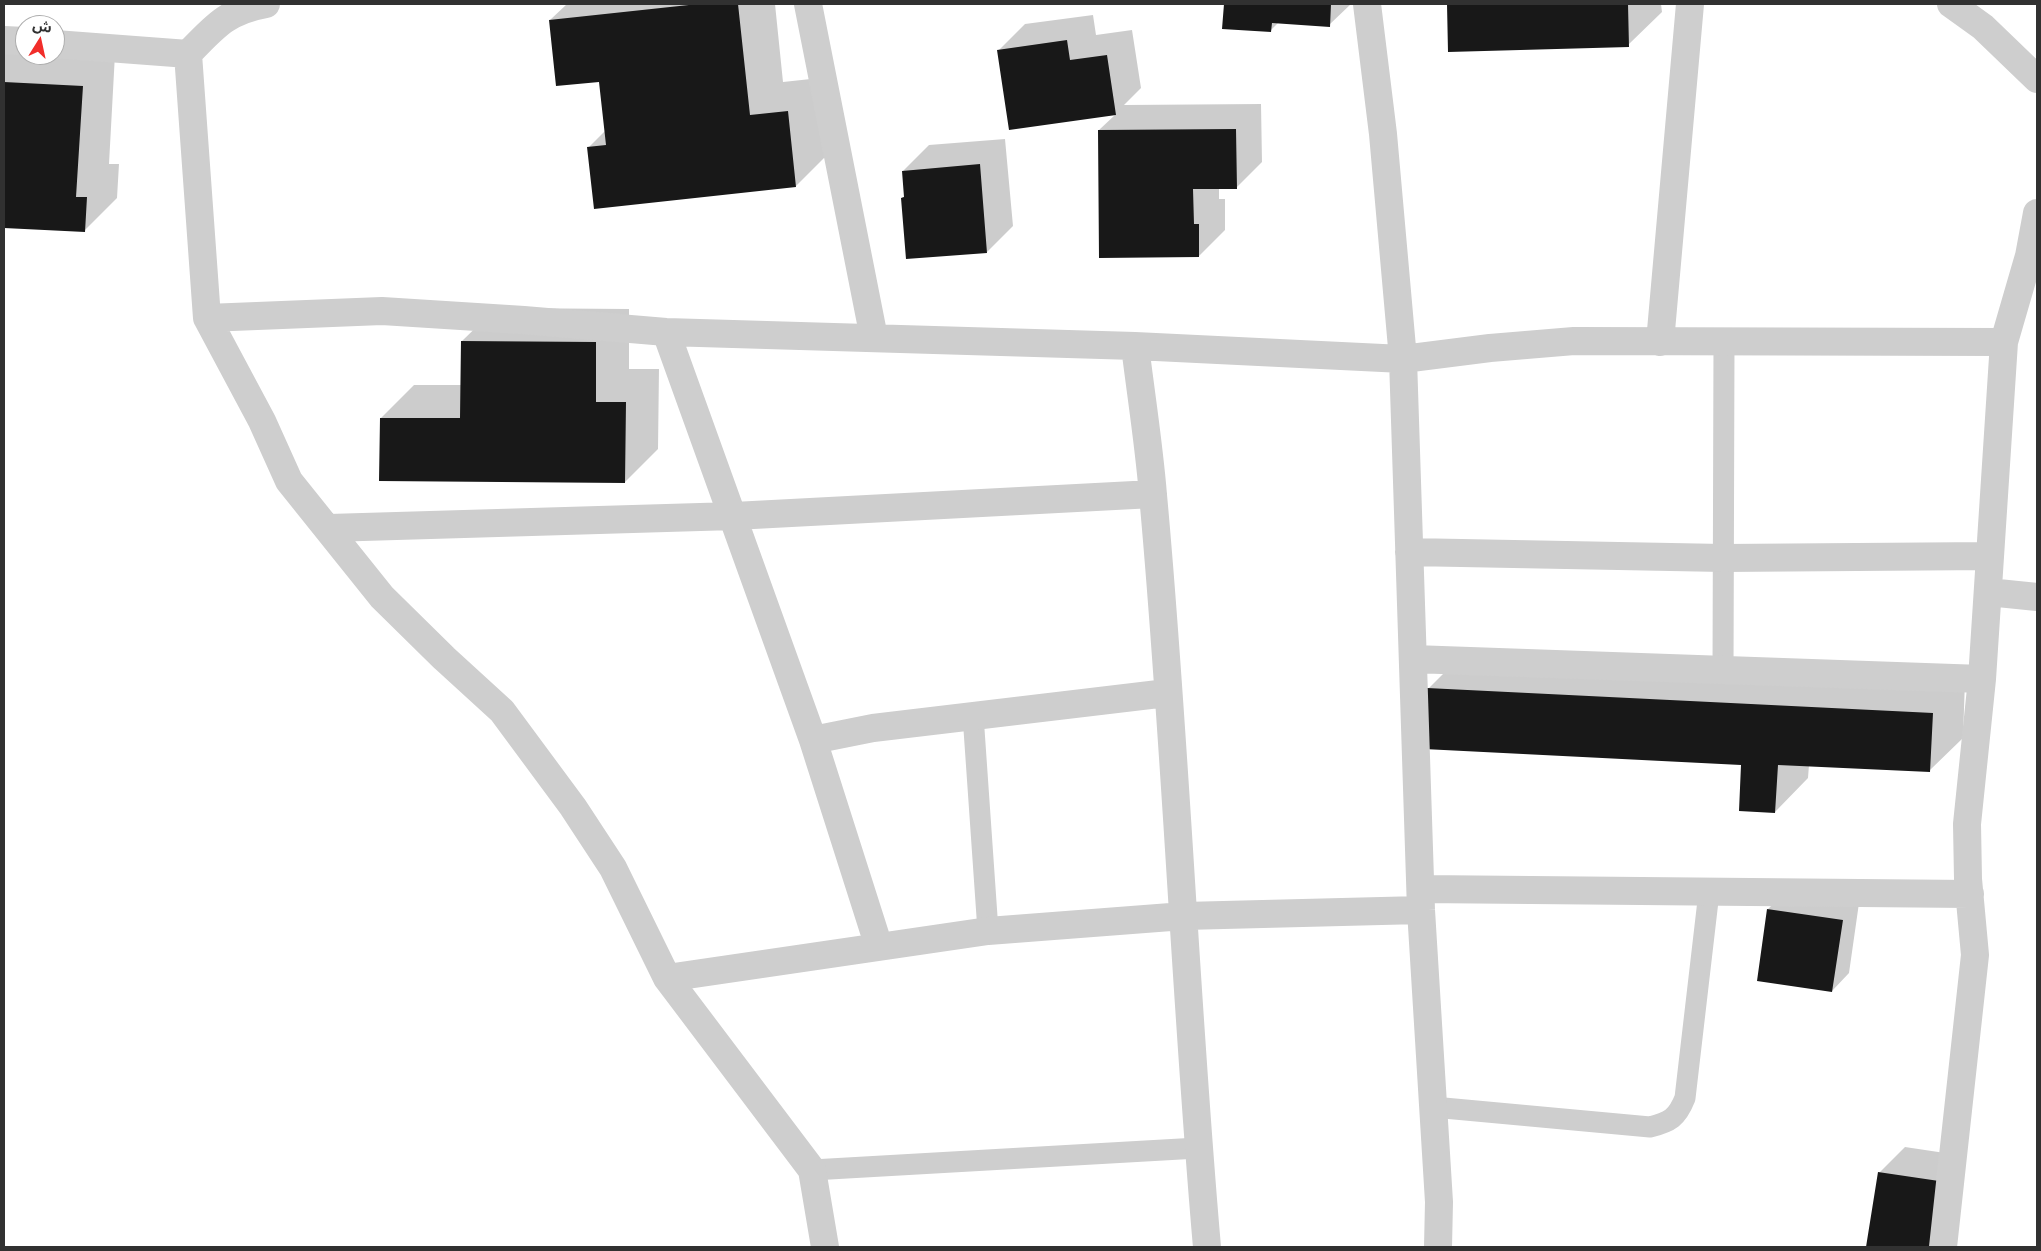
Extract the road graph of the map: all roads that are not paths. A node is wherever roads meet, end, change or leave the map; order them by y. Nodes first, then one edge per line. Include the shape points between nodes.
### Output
1 (266, 4) edge
2 (808, 4) edge
3 (1367, 4) edge
4 (1690, 4) edge
5 (1951, 4) edge
6 (65, 45) edge
7 (188, 54) junction
8 (2037, 78) edge
9 (2037, 213) edge
10 (207, 318) junction
11 (666, 332) junction
12 (874, 338) junction
13 (1660, 342) junction
14 (1724, 342) junction
15 (2004, 342) junction
16 (1136, 346) junction
17 (1403, 359) junction
18 (1153, 494) junction
19 (734, 516) junction
20 (329, 528) junction
21 (1409, 552) junction
22 (1990, 556) junction
23 (1723, 558) junction
24 (1988, 592) junction
25 (2037, 597) edge
26 (1413, 659) junction
27 (1723, 671) junction
28 (1982, 679) junction
29 (1167, 694) junction
30 (973, 715) junction
31 (813, 740) junction
32 (1709, 892) junction
33 (1970, 894) junction
34 (1421, 899) junction
35 (1184, 916) junction
36 (988, 931) junction
37 (879, 947) junction
38 (667, 978) junction
39 (1433, 1107) junction
40 (1198, 1148) junction
41 (812, 1170) junction
42 (825, 1247) edge
43 (1207, 1247) edge
44 (1438, 1247) edge
45 (1943, 1247) edge

1 - 7 street via 245,8 218,24
2 - 12 street
3 - 17 street via 1383,134
4 - 13 street
5 - 8 street via 1982,27
6 - 7 street
7 - 10 street
9 - 15 street via 2029,256
10 - 11 street via 382,310
10 - 20 street via 262,421 289,480
11 - 12 street
11 - 19 street
12 - 16 street
13 - 14 street
13 - 17 street via 1574,341
14 - 15 street
14 - 23 lane
15 - 22 street
16 - 17 street
16 - 18 street
17 - 21 street
18 - 19 street
18 - 29 street
19 - 20 street
19 - 31 street
20 - 38 street via 382,596 502,711 613,868
21 - 23 street
21 - 26 street
22 - 23 street
22 - 24 street
23 - 27 lane
24 - 25 street
24 - 28 street
26 - 27 street
26 - 34 street
27 - 28 street
28 - 33 street via 1967,824
29 - 30 street
29 - 35 street
30 - 31 street via 873,728
30 - 36 lane
31 - 37 street
32 - 33 street
32 - 34 street
32 - 39 lane via 1685,1098 1679,1112 1666,1123 1650,1127
33 - 45 street via 1975,955
34 - 35 street
34 - 39 street
35 - 36 street
35 - 40 street
36 - 37 street
37 - 38 street
38 - 41 street
39 - 44 street via 1439,1202
40 - 41 lane
40 - 43 street
41 - 42 street

